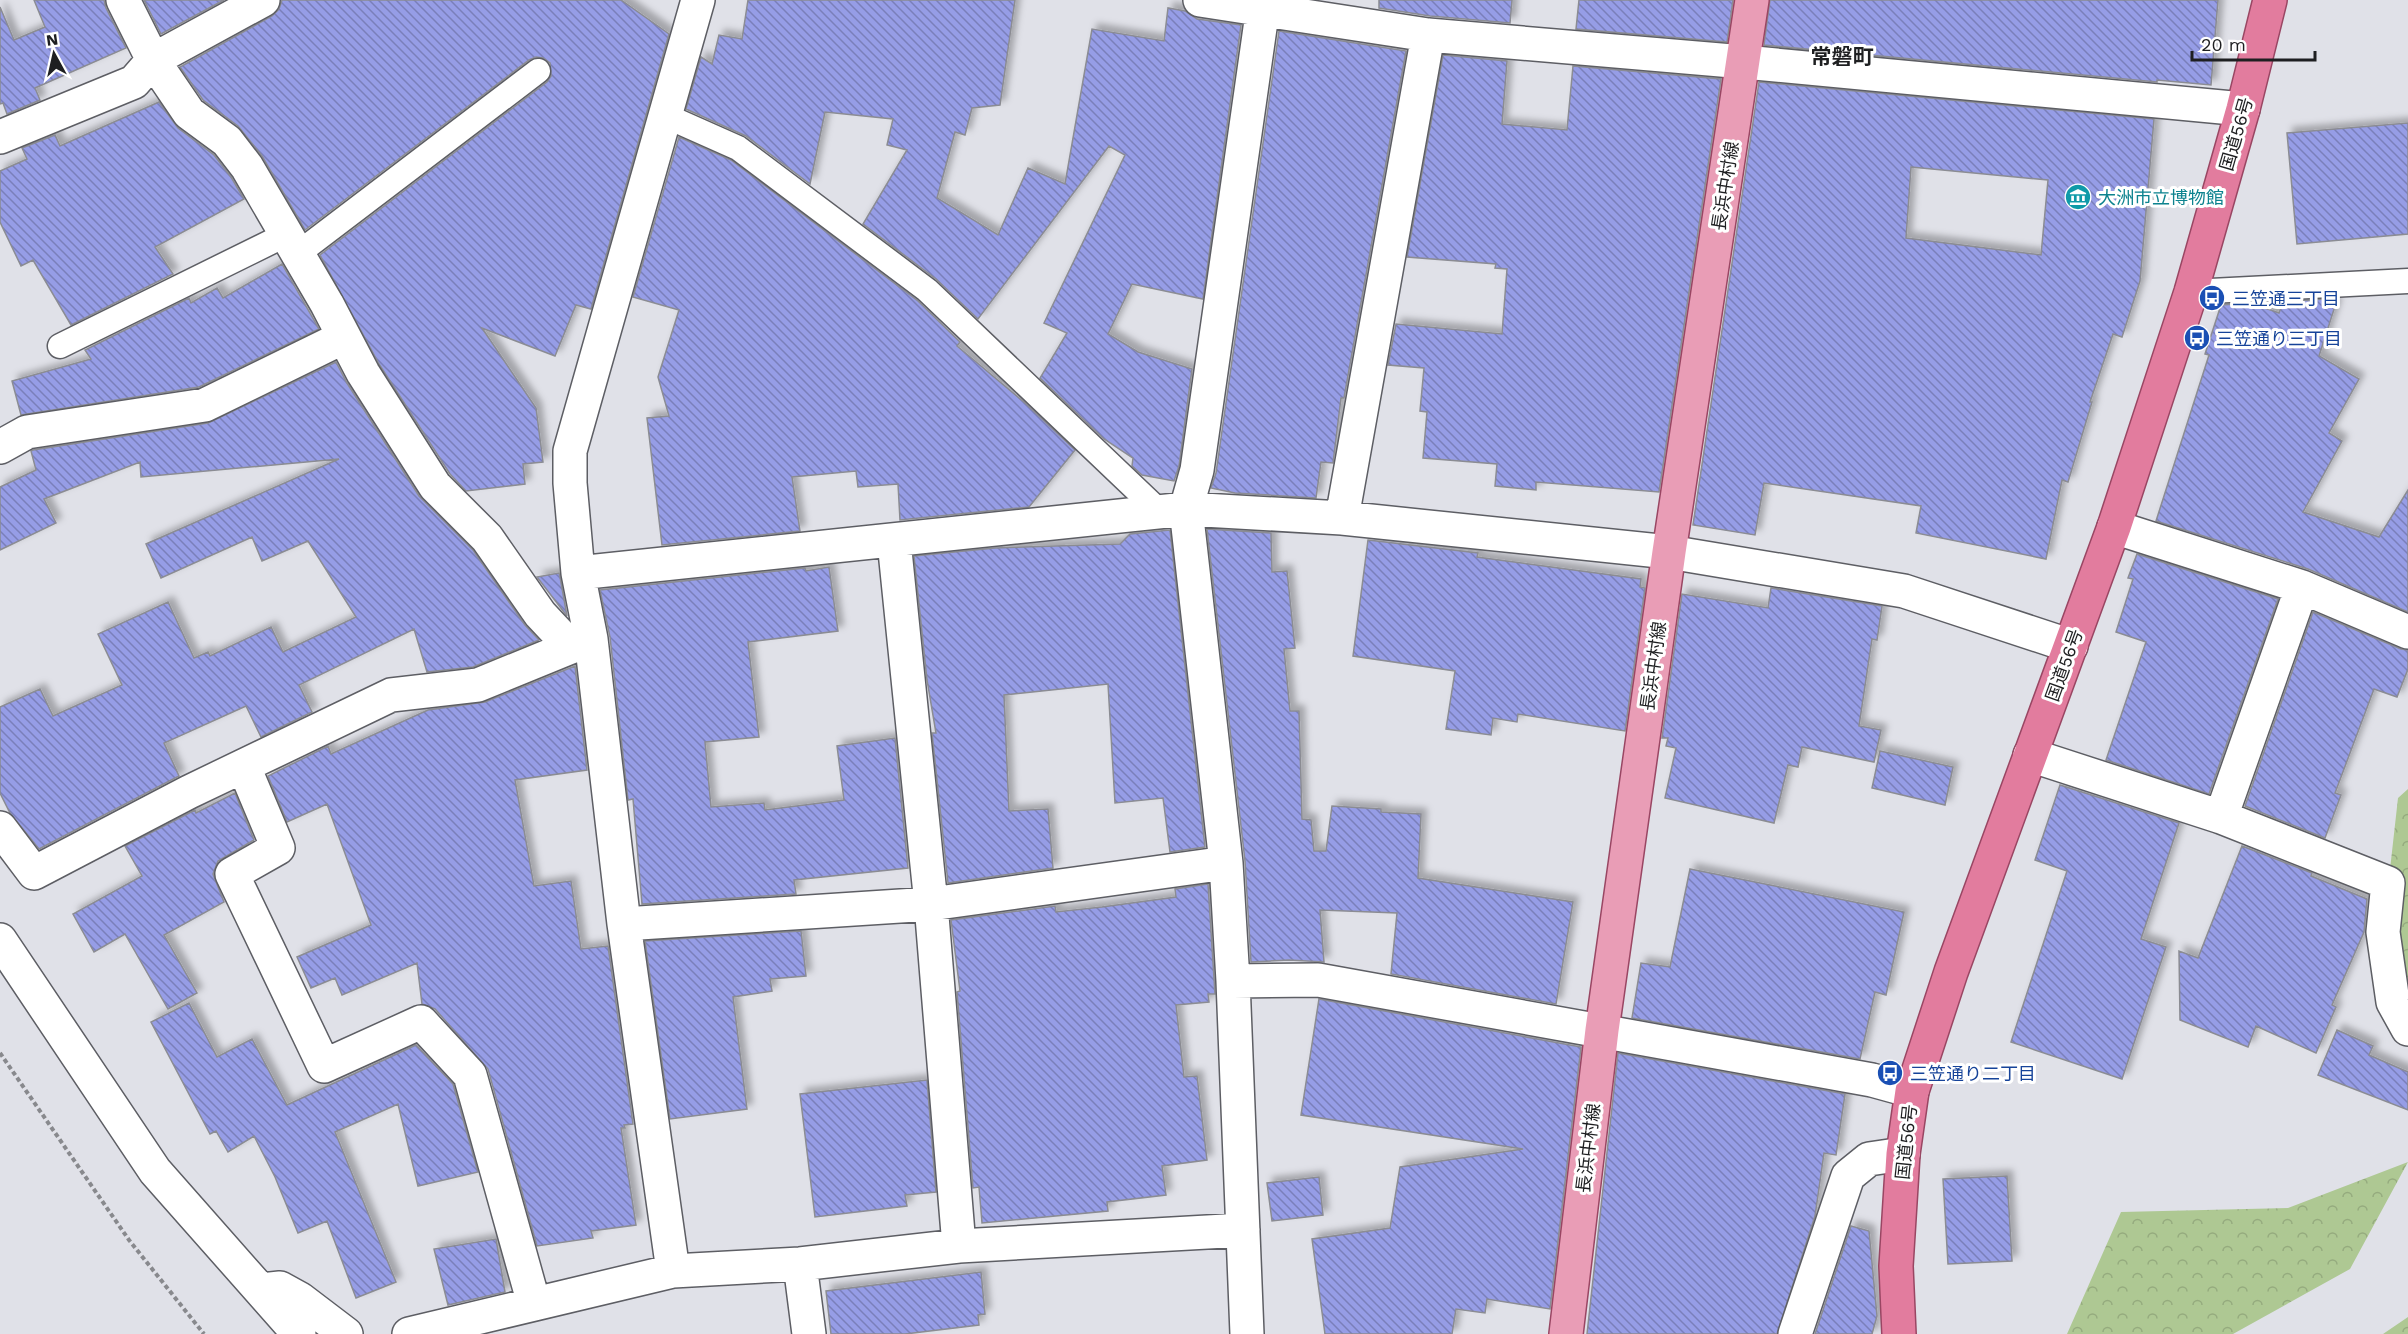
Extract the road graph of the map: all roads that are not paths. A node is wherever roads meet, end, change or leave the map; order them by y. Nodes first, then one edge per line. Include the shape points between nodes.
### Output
1 (123, 0) edge
2 (263, 0) edge
3 (698, 0) edge
4 (1200, 0) edge
5 (1752, 0) edge
6 (2270, 0) edge
7 (1263, 5) edge
8 (1428, 35) junction
9 (153, 60) junction
10 (1744, 62) junction
11 (538, 70) dead end
12 (2243, 109) junction
13 (666, 116) junction
14 (0, 137) edge
15 (291, 245) junction
16 (2408, 281) edge
17 (2191, 292) junction
18 (344, 337) junction
19 (60, 346) dead end
20 (0, 447) edge
21 (1173, 510) junction
22 (1342, 518) junction
23 (2114, 527) junction
24 (894, 541) junction
25 (1669, 552) junction
26 (578, 573) junction
27 (2302, 587) junction
28 (2408, 632) edge
29 (581, 642) junction
30 (2071, 646) junction
31 (2030, 755) junction
32 (244, 767) junction
33 (2221, 818) junction
34 (0, 828) edge
35 (1226, 862) junction
36 (931, 904) junction
37 (624, 924) junction
38 (0, 940) edge
39 (1233, 981) junction
40 (2408, 1029) edge
41 (1602, 1030) junction
42 (1912, 1091) junction
43 (1903, 1154) junction
44 (1243, 1230) junction
45 (958, 1246) junction
46 (800, 1264) junction
47 (673, 1271) junction
48 (261, 1290) junction
49 (534, 1304) junction
50 (299, 1334) edge
51 (346, 1334) edge
52 (409, 1334) edge
53 (809, 1334) edge
54 (1247, 1334) edge
55 (1566, 1334) edge
56 (1795, 1334) edge
57 (1899, 1334) edge

1 - 9 street
2 - 9 street
3 - 13 street
4 - 7 street
5 - 10 main road, 長浜中村線
6 - 12 highway, 国道56号
7 - 8 street
7 - 21 street via 1197,470
8 - 10 street
8 - 22 street
9 - 14 street via 134,82
9 - 15 street via 189,113 227,141 247,167
10 - 12 street
10 - 25 main road, 長浜中村線
11 - 15 lane
12 - 17 highway, 国道56号
13 - 21 lane via 738,148 927,290
13 - 26 street via 570,451
15 - 18 street
15 - 19 lane
16 - 17 lane
17 - 23 highway, 国道56号
18 - 20 street via 205,405 27,432
18 - 29 street via 435,486 487,538 540,614
21 - 22 street
21 - 24 street
21 - 35 street
22 - 25 street
23 - 27 street
23 - 30 highway, 国道56号
24 - 26 street
24 - 36 street
25 - 30 street via 1904,591
25 - 41 main road, 長浜中村線
26 - 29 street
27 - 28 street
27 - 33 street
29 - 32 street via 478,685 391,695
29 - 37 street
30 - 31 highway, 国道56号
31 - 33 street
31 - 42 highway, 国道56号
32 - 34 street via 34,873
32 - 49 street via 278,848 232,874 324,1066 421,1022 470,1075
33 - 40 street via 2388,883 2383,932 2386,955 2393,1002
35 - 36 street
35 - 39 street
36 - 37 street
36 - 45 street
37 - 47 street
38 - 48 street via 155,1171
39 - 41 street via 1318,980
39 - 44 street
41 - 42 street via 1872,1080
41 - 55 main road, 長浜中村線
42 - 43 highway, 国道56号
43 - 56 street via 1869,1159 1848,1176
43 - 57 highway, 国道56号 via 1896,1266
44 - 45 street
44 - 54 street
45 - 46 street
46 - 47 street
46 - 53 street
47 - 49 street
48 - 50 street
48 - 51 street via 280,1288
49 - 52 street

